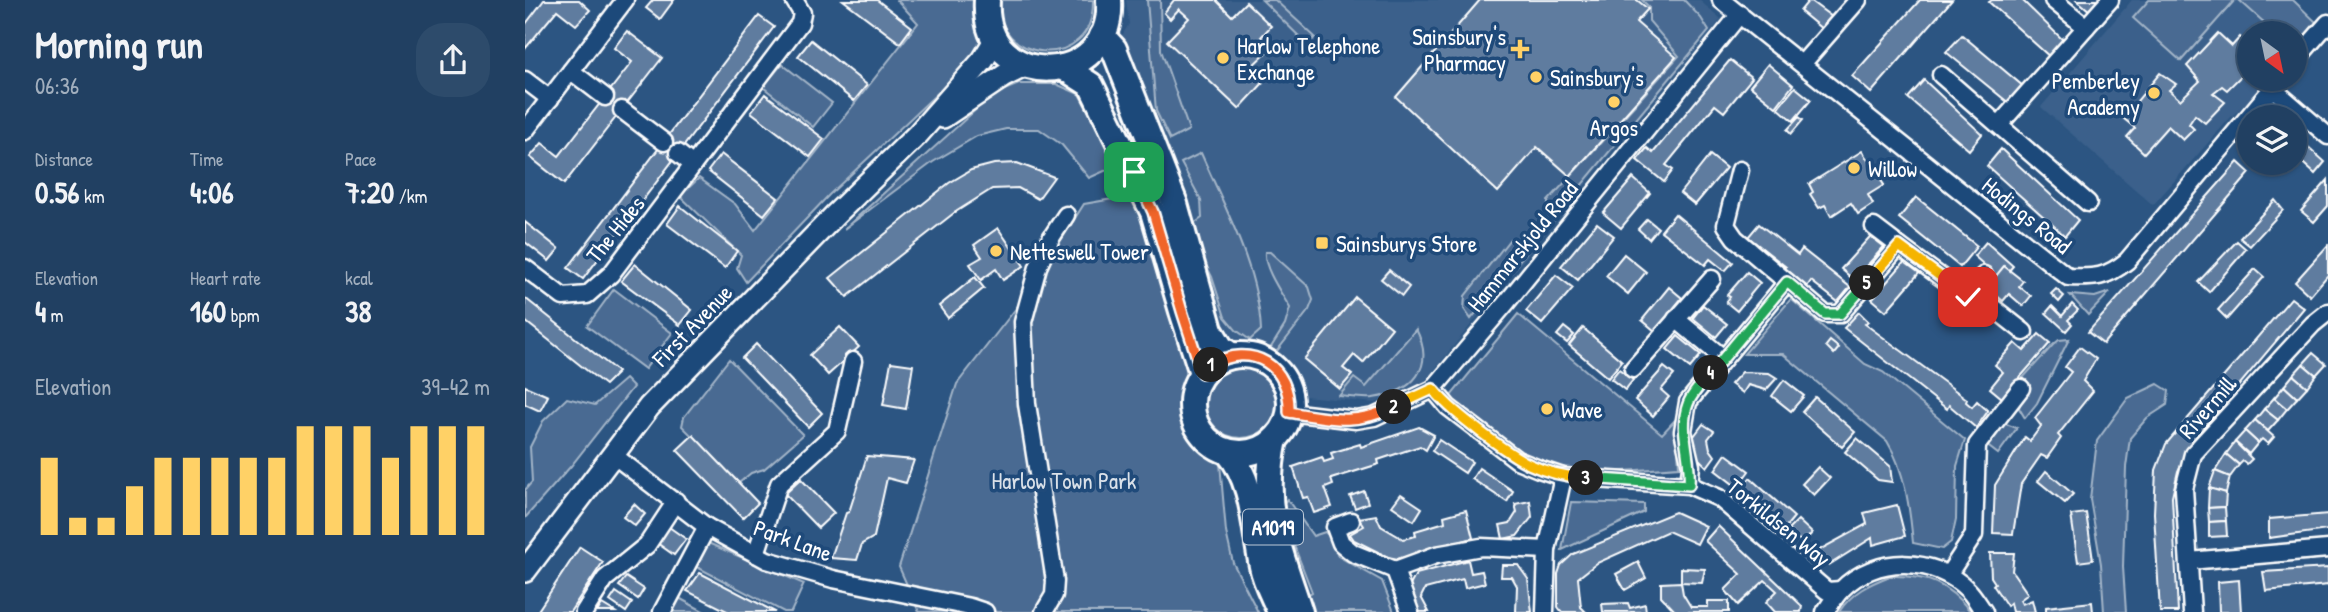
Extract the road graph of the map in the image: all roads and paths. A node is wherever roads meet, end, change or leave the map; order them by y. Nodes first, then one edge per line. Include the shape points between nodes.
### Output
1 (625, 0) edge
2 (794, 0) edge
3 (987, 0) edge
4 (1109, 0) edge
5 (1721, 0) edge
6 (1858, 0) edge
7 (2053, 0) edge
8 (2110, 0) edge
9 (1740, 14) junction
10 (2328, 23) edge
11 (2086, 27) junction
12 (991, 29) junction
13 (1102, 36) junction
14 (2307, 47) edge
15 (1803, 64) junction
16 (1024, 66) junction
17 (1063, 67) junction
18 (571, 71) junction
19 (1941, 75) dead end
20 (525, 80) edge
21 (2269, 91) edge
22 (2284, 91) edge
23 (605, 97) dead end
24 (550, 99) junction
25 (622, 110) dead end
26 (1999, 125) junction
27 (525, 131) edge
28 (918, 134) junction
29 (2328, 136) edge
30 (664, 142) dead end
31 (678, 153) dead end
32 (693, 165) junction
33 (1740, 170) dead end
34 (2088, 203) dead end
35 (1066, 215) dead end
36 (1874, 227) dead end
37 (1899, 246) junction
38 (525, 268) edge
39 (1984, 275) dead end
40 (1712, 279) dead end
41 (1787, 282) junction
42 (1972, 291) junction
43 (2328, 312) edge
44 (1676, 320) junction
45 (2024, 332) dead end
46 (1232, 356) junction
47 (1723, 358) junction
48 (853, 361) dead end
49 (1633, 369) dead end
50 (1202, 373) junction
51 (2021, 388) dead end
52 (1433, 389) junction
53 (1289, 412) junction
54 (1275, 439) junction
55 (1228, 452) junction
56 (612, 454) junction
57 (1563, 477) junction
58 (1689, 485) junction
59 (676, 502) junction
60 (1351, 521) dead end
61 (707, 527) junction
62 (1547, 550) junction
63 (2328, 550) edge
64 (756, 554) junction
65 (2189, 561) junction
66 (525, 570) edge
67 (1395, 570) junction
68 (1948, 575) junction
69 (1841, 590) junction
70 (584, 612) edge
71 (661, 612) edge
72 (985, 612) edge
73 (1044, 612) edge
74 (1280, 612) edge
75 (1300, 612) edge
76 (1410, 612) edge
77 (1545, 612) edge
78 (1825, 612) edge
79 (1984, 612) edge
80 (2192, 612) edge

1 - 18 street
2 - 32 street, The Hides via 800,23
3 - 12 main road
4 - 13 main road
5 - 9 street, Hodings Road
6 - 15 street
7 - 11 street
8 - 11 street
9 - 15 street, Hodings Road
9 - 52 street, Hammarskjold Road
10 - 14 street
11 - 26 street
12 - 16 main road via 1010,57
12 - 28 street, First Avenue via 994,42 983,60
13 - 17 main road via 1090,53
13 - 46 main road via 1114,49 1175,204 1210,330
15 - 21 street, Hodings Road via 2068,277 2102,276 2127,261
16 - 17 main road
16 - 28 street, First Avenue
17 - 50 main road via 1091,85 1153,212
18 - 23 street
18 - 24 street
19 - 26 street
20 - 24 street
22 - 29 street
24 - 27 street
25 - 30 street
26 - 34 street
28 - 56 street, First Avenue via 709,343
31 - 32 street
32 - 38 street, The Hides via 611,273 587,295 563,297
33 - 41 street via 1726,225
35 - 73 street via 1038,267 1023,322 1027,404 1055,581 1054,595
36 - 37 street
37 - 41 street via 1840,314 1825,314
37 - 42 street via 1968,297
39 - 42 street
40 - 44 street
41 - 47 street
42 - 45 street
43 - 65 street, Rivermill via 2193,454 2184,489
44 - 47 street
44 - 49 street
46 - 50 main road
46 - 53 main road via 1251,356 1277,371 1288,388
47 - 58 street via 1688,402 1683,431 1691,466
48 - 64 street via 837,431 779,484
50 - 55 main road via 1194,387 1194,419 1201,434
51 - 68 street via 1976,445 1974,535
52 - 53 street, Hammarskjold Road via 1374,417 1356,420
52 - 57 street, Torkildsen Way via 1448,407 1517,460
53 - 54 main road
54 - 55 main road via 1253,452
54 - 75 main road, A1019 via 1269,467 1271,516
55 - 74 main road, A1019 via 1238,463 1247,488 1263,570
56 - 59 street, Park Lane
56 - 66 street, First Avenue
57 - 58 street, Torkildsen Way
57 - 62 street
58 - 69 street, Torkildsen Way via 1719,498 1827,591
59 - 61 street, Park Lane
59 - 70 street via 647,545 605,579
60 - 67 street via 1335,527 1341,544
61 - 64 street, Park Lane
61 - 71 street
62 - 67 street via 1481,547 1436,555
62 - 77 street
63 - 65 street
64 - 72 street, Park Lane via 833,579
65 - 80 street, Rivermill
67 - 76 street
68 - 69 street via 1914,564 1894,564 1874,569
68 - 79 street via 1968,590
69 - 78 street

